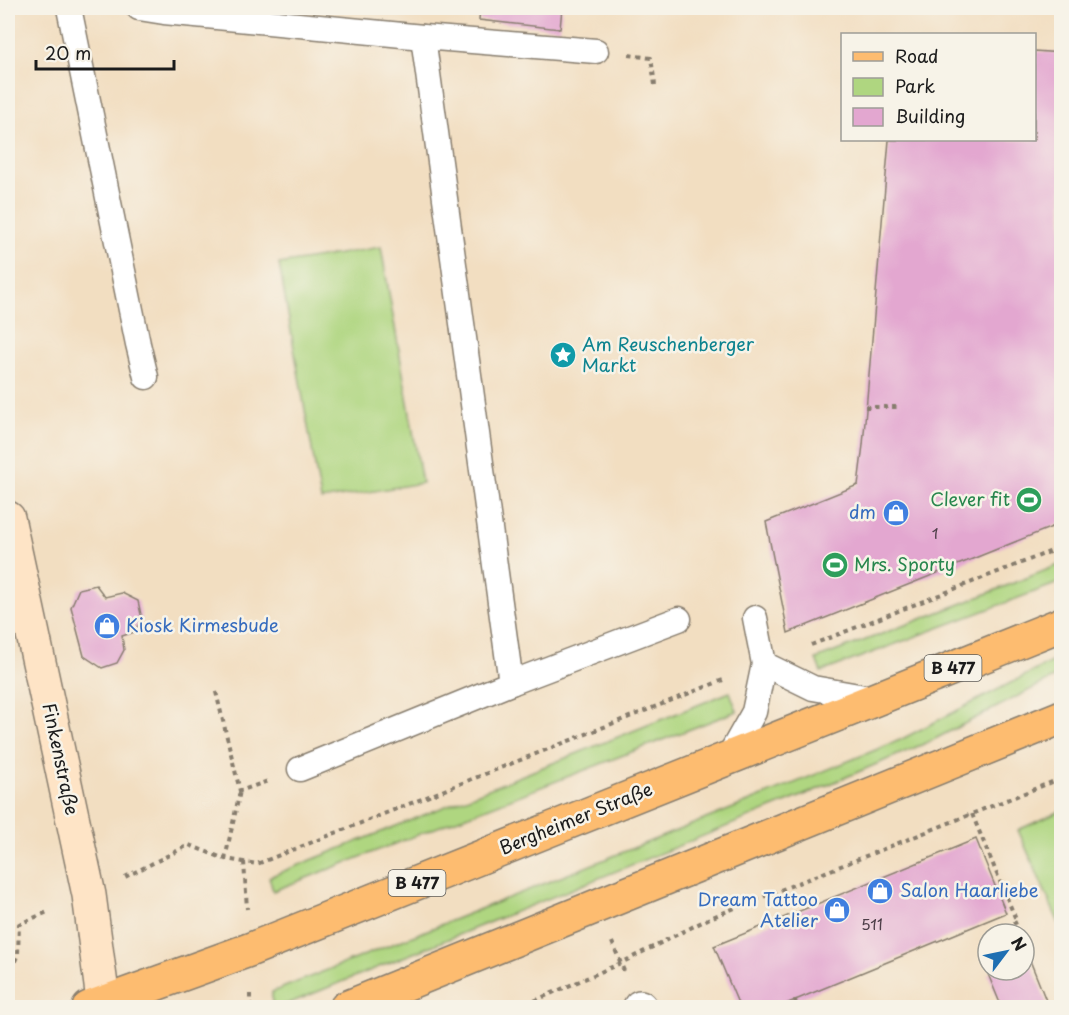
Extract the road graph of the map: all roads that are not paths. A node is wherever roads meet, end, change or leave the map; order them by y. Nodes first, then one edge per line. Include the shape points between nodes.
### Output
1 (69, 8) edge
2 (139, 8) edge
3 (423, 37) junction
4 (596, 51) dead end
5 (146, 377) dead end
6 (8, 518) edge
7 (755, 618) dead end
8 (679, 619) dead end
9 (1062, 624) edge
10 (764, 664) junction
11 (511, 682) junction
12 (876, 699) junction
13 (1062, 717) edge
14 (728, 758) junction
15 (300, 769) road end
16 (99, 1006) edge
17 (346, 1008) edge

1 - 5 lane
2 - 3 lane
3 - 4 lane
3 - 11 lane
6 - 16 main road, Finkenstraße via 89,895
7 - 10 lane
8 - 11 lane
9 - 12 main road, Bergheimer Straße / B 477
10 - 12 lane via 813,688
10 - 14 lane via 754,712
11 - 15 lane
12 - 14 main road, Bergheimer Straße / B 477
13 - 17 main road
14 - 16 main road, Bergheimer Straße / B 477

